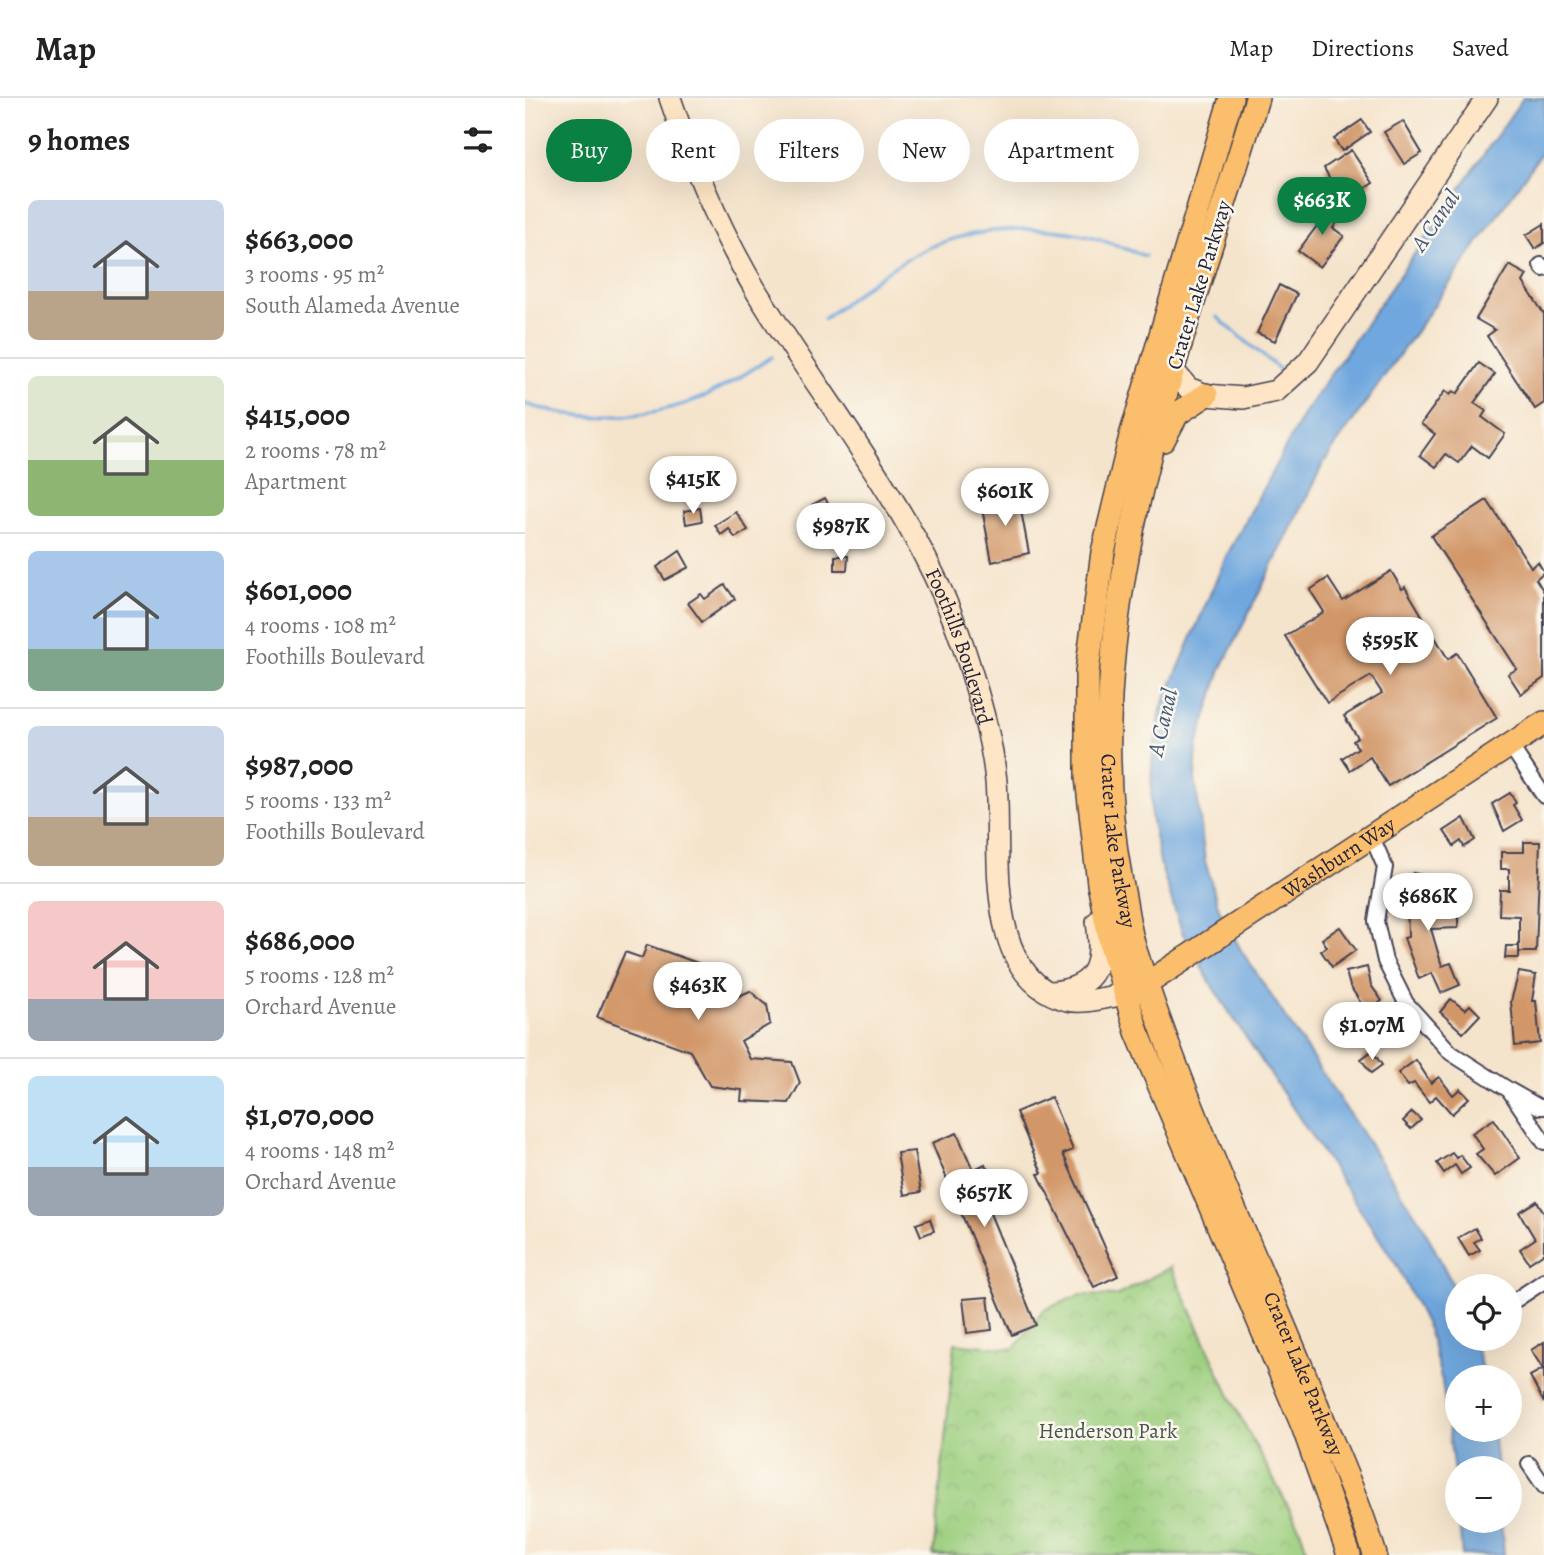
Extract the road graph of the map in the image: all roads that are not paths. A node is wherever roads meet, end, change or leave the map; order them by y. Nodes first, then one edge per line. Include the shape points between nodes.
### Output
1 (670, 98) edge
2 (1231, 98) edge
3 (1257, 98) edge
4 (1487, 98) edge
5 (1173, 370) junction
6 (1206, 395) junction
7 (1146, 478) junction
8 (1544, 723) edge
9 (1510, 745) junction
10 (1544, 796) edge
11 (1372, 837) junction
12 (1096, 864) junction
13 (1136, 990) junction
14 (1051, 992) junction
15 (1509, 1090) junction
16 (1544, 1107) edge
17 (1544, 1142) edge
18 (1544, 1281) edge
19 (1522, 1296) edge
20 (1529, 1464) dead end
21 (1544, 1486) edge
22 (1349, 1555) edge
23 (1375, 1555) edge

1 - 14 main road, Foothills Boulevard via 737,258 895,503 949,606 975,687 996,780 1004,924 1013,956 1025,974
2 - 12 main road, Crater Lake Parkway via 1131,436 1103,552 1087,672 1087,777
3 - 5 main road, Crater Lake Parkway
4 - 6 main road via 1308,362 1276,391 1243,398
5 - 6 main road via 1188,388
5 - 7 main road, Crater Lake Parkway
6 - 7 main road via 1177,414
7 - 13 main road, Crater Lake Parkway via 1120,593 1111,669 1109,777 1114,842 1133,946
8 - 9 main road, Washburn Way
9 - 10 street
9 - 11 main road, Washburn Way
11 - 13 main road, Washburn Way
11 - 15 street via 1385,867 1376,921 1385,961 1406,1003 1451,1053
12 - 13 main road, Crater Lake Parkway via 1112,948
12 - 14 main road via 1093,894 1101,956 1086,981
13 - 14 main road, Foothills Boulevard via 1067,1000
13 - 22 main road, Crater Lake Parkway via 1137,1032 1303,1426
13 - 23 main road, Crater Lake Parkway via 1288,1334
15 - 16 street
15 - 17 street
18 - 19 street
20 - 21 street

